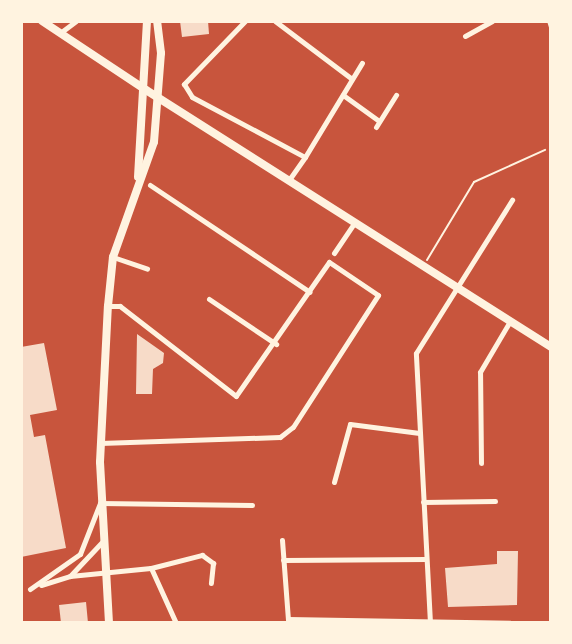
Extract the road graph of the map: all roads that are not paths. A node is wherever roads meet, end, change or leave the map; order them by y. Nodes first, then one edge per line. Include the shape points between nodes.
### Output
1 (76, 21) edge
2 (147, 21) edge
3 (157, 21) edge
4 (245, 21) edge
5 (275, 21) edge
6 (292, 21) edge
7 (492, 21) edge
8 (43, 23) edge
9 (285, 29) junction
10 (60, 33) junction
11 (465, 36) dead end
12 (362, 64) dead end
13 (352, 79) junction
14 (146, 90) junction
15 (343, 95) junction
16 (396, 95) dead end
17 (159, 96) junction
18 (305, 157) junction
19 (138, 177) junction
20 (288, 181) junction
21 (150, 185) dead end
22 (512, 200) dead end
23 (354, 223) junction
24 (334, 253) dead end
25 (113, 257) junction
26 (147, 269) dead end
27 (456, 288) junction
28 (310, 292) junction
29 (209, 299) dead end
30 (108, 306) junction
31 (510, 321) junction
32 (276, 344) junction
33 (551, 347) edge
34 (419, 433) junction
35 (100, 443) junction
36 (481, 463) dead end
37 (334, 482) dead end
38 (495, 500) dead end
39 (423, 502) junction
40 (100, 503) junction
41 (252, 505) dead end
42 (282, 540) dead end
43 (102, 542) junction
44 (426, 559) junction
45 (283, 560) junction
46 (105, 568) junction
47 (151, 568) junction
48 (70, 576) junction
49 (211, 583) dead end
50 (30, 589) junction
51 (21, 591) edge
52 (288, 621) edge
53 (430, 621) edge
54 (510, 621) edge
55 (109, 623) edge
56 (176, 623) edge

1 - 10 street
2 - 14 main road
3 - 17 main road
4 - 18 street via 186,77 187,91
5 - 9 street
6 - 9 street
7 - 11 street
8 - 10 main road
9 - 13 street
10 - 14 main road
12 - 13 street
13 - 15 street
14 - 17 main road
14 - 19 main road
15 - 16 street via 378,124
15 - 18 street
17 - 19 main road via 154,142
17 - 20 main road
18 - 20 street
19 - 25 main road
20 - 23 main road
21 - 28 street
22 - 27 street
23 - 24 street
23 - 27 main road
25 - 26 street
25 - 30 main road
27 - 31 main road
27 - 34 street via 416,353
28 - 32 street
28 - 35 street via 329,262 378,295 293,427 280,437
29 - 32 street
30 - 32 street via 120,306 236,396
30 - 35 main road
31 - 33 main road
31 - 36 street via 480,372
34 - 37 street via 350,424
34 - 39 street
35 - 40 main road
38 - 39 street
39 - 44 street
40 - 41 street
40 - 43 main road
40 - 50 street via 80,554
42 - 45 street
43 - 46 main road
43 - 48 street
44 - 45 street
44 - 53 street
45 - 52 street
46 - 47 street
46 - 48 street
46 - 55 main road
47 - 49 street via 202,555 213,563
47 - 56 street
48 - 50 street
50 - 51 street
52 - 53 street
53 - 54 street

